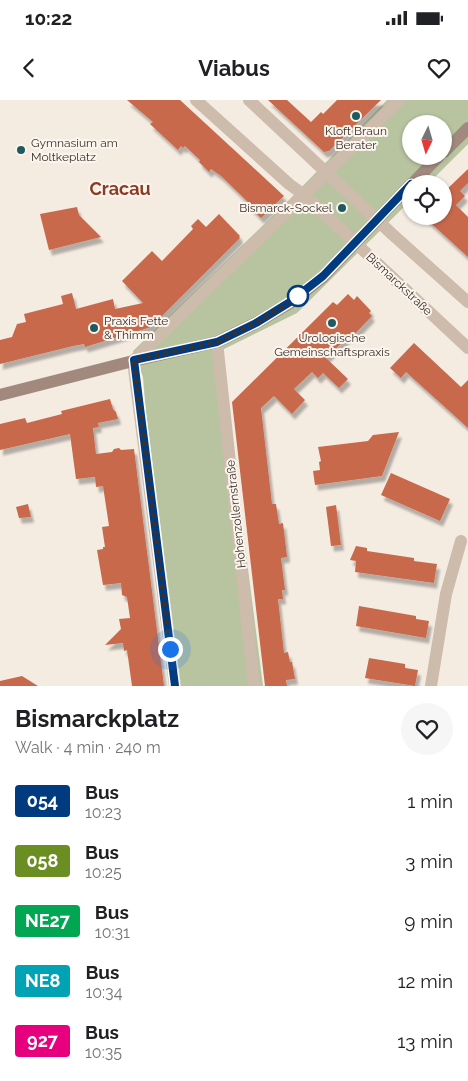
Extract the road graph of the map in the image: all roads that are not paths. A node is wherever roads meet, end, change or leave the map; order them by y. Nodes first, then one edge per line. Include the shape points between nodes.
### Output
1 (196, 100) edge
2 (249, 100) edge
3 (398, 100) edge
4 (468, 128) edge
5 (452, 144) edge
6 (430, 165) edge
7 (326, 172) junction
8 (421, 175) edge
9 (402, 194) edge
10 (304, 195) junction
11 (376, 219) junction
12 (355, 244) junction
13 (468, 302) edge
14 (217, 342) junction
15 (468, 348) edge
16 (134, 360) junction
17 (0, 395) edge
18 (461, 541) dead end
19 (175, 686) edge
20 (254, 686) edge
21 (431, 686) edge

1 - 10 street, Bismarckstraße
2 - 7 street
3 - 7 street
4 - 5 street
6 - 8 street
7 - 10 street
7 - 11 street
9 - 11 street
10 - 12 street, Bismarckstraße
10 - 16 street
11 - 12 street
11 - 13 street
12 - 14 street via 323,276 290,302
12 - 15 street, Bismarckstraße
14 - 16 street
14 - 20 street, Hohenzollernstraße
16 - 17 street
16 - 19 street
18 - 21 street via 446,594

